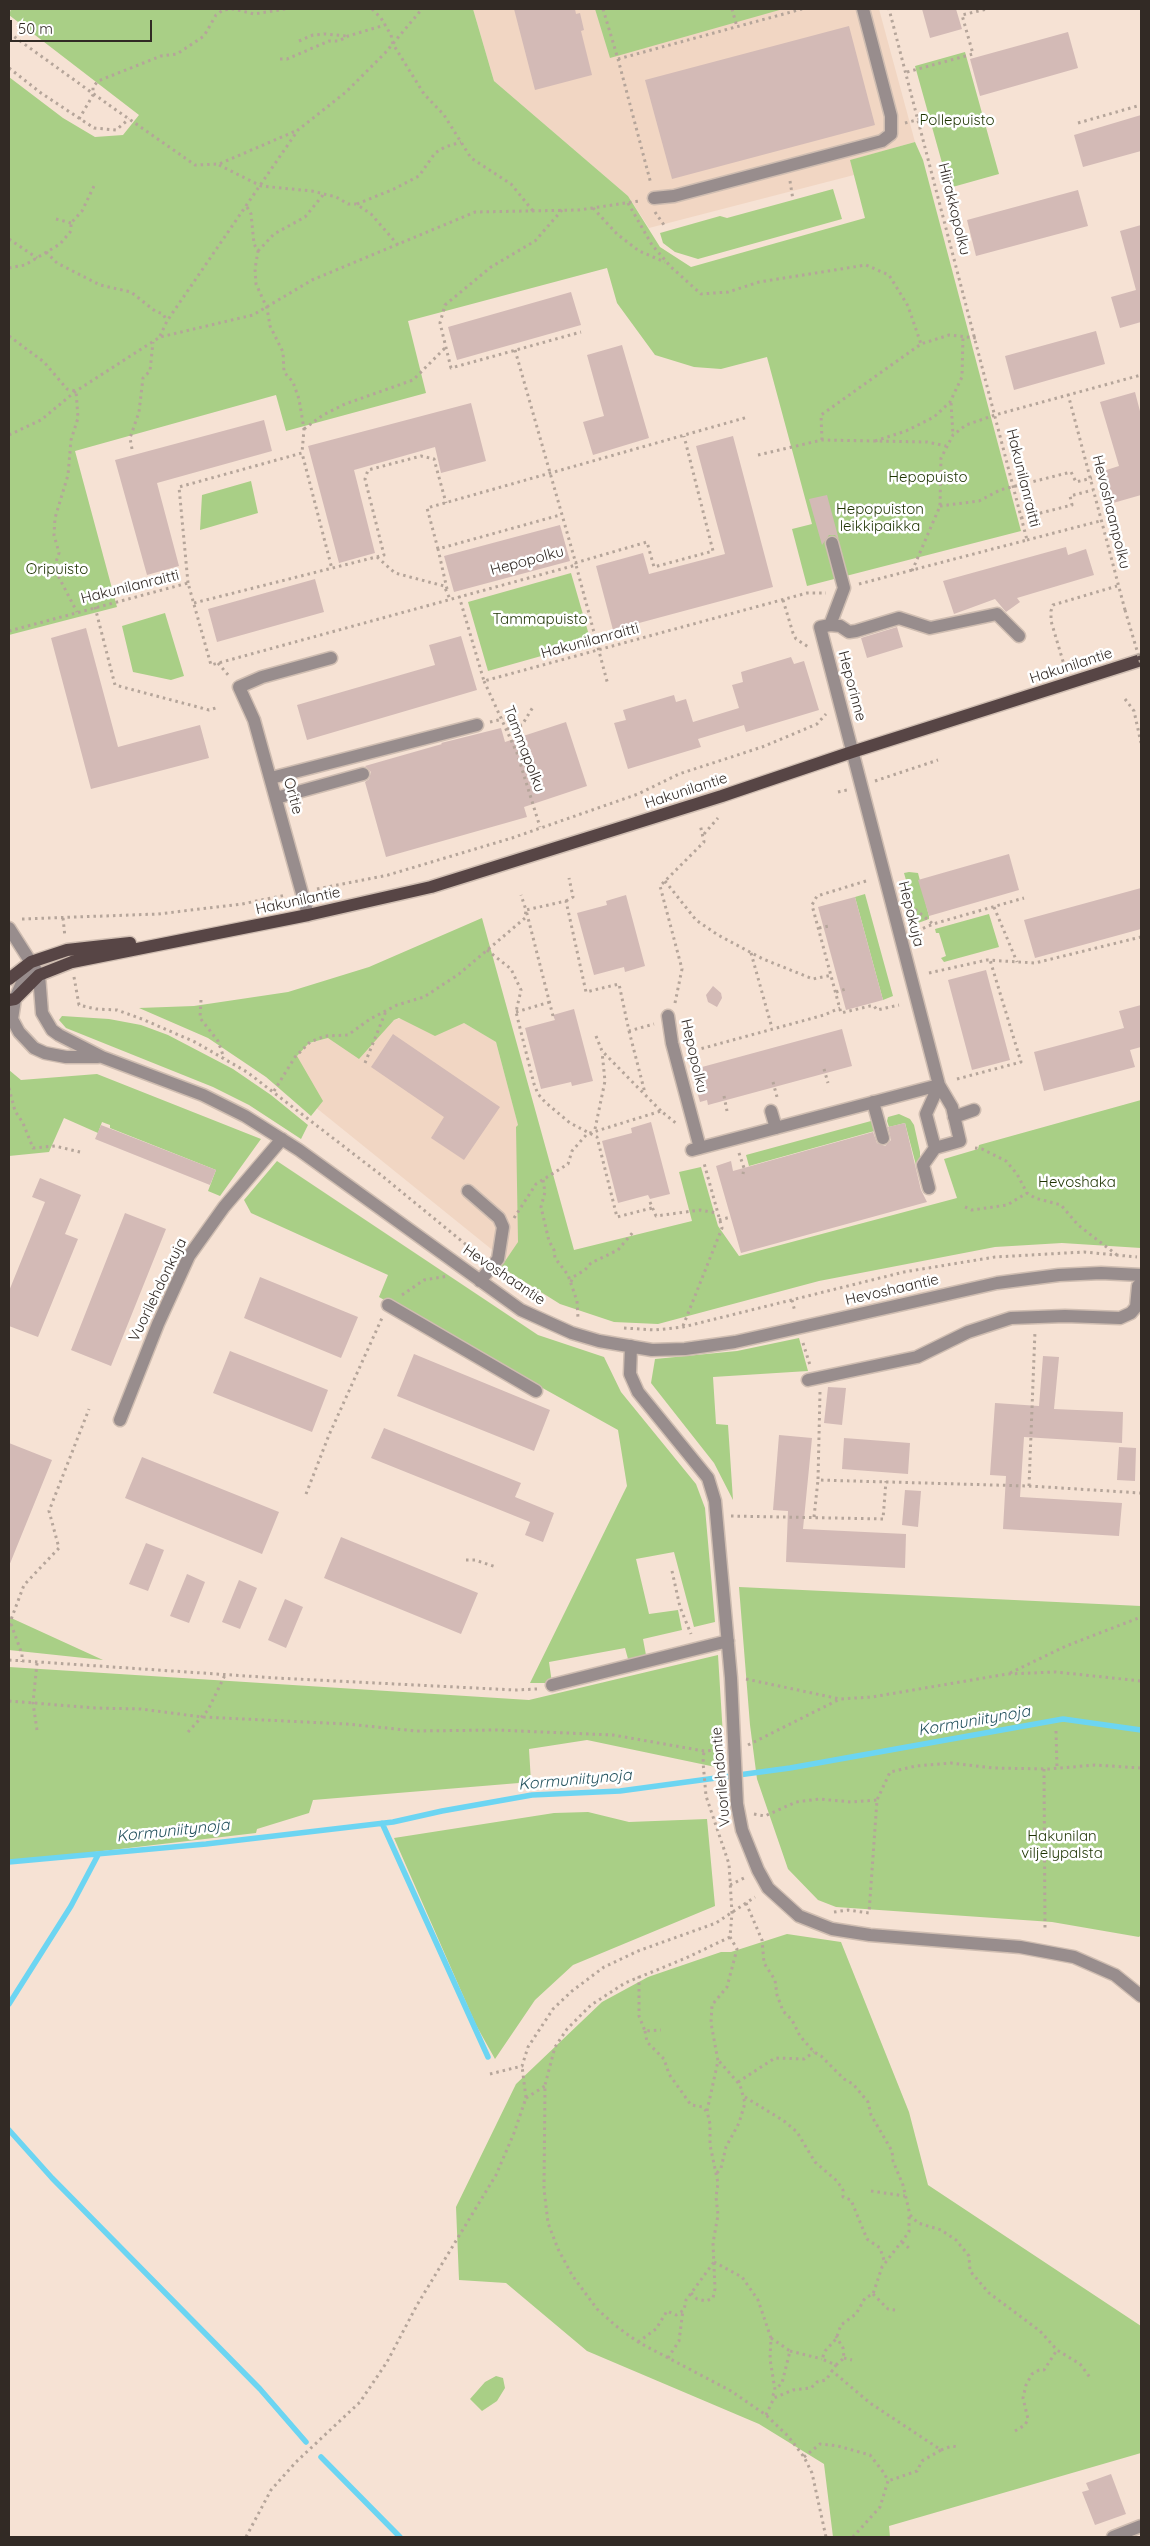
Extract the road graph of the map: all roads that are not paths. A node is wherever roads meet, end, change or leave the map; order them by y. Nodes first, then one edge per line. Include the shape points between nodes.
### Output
1 (863, 9) edge
2 (654, 198) road end
3 (832, 543) dead end
4 (825, 626) junction
5 (1018, 636) dead end
6 (331, 658) dead end
7 (1141, 662) edge
8 (477, 725) dead end
9 (852, 752) junction
10 (363, 774) dead end
11 (271, 778) junction
12 (276, 798) junction
13 (308, 915) junction
14 (9, 928) edge
15 (234, 931) junction
16 (31, 962) junction
17 (39, 975) junction
18 (9, 979) edge
19 (12, 999) edge
20 (668, 1016) road end
21 (102, 1058) junction
22 (939, 1085) junction
23 (873, 1102) junction
24 (974, 1110) dead end
25 (771, 1111) dead end
26 (954, 1116) junction
27 (776, 1128) junction
28 (883, 1138) dead end
29 (282, 1139) junction
30 (935, 1148) junction
31 (929, 1188) dead end
32 (468, 1191) dead end
33 (1141, 1275) edge
34 (480, 1281) junction
35 (1141, 1286) edge
36 (388, 1305) road end
37 (631, 1346) junction
38 (814, 1379) road end
39 (536, 1391) dead end
40 (120, 1420) dead end
41 (728, 1641) junction
42 (552, 1685) road end
43 (1141, 1996) edge
44 (1141, 2526) edge
45 (1113, 2537) edge

1 - 2 street via 891,116 891,134 872,143 674,196
3 - 4 street via 844,588
4 - 5 street via 840,626 849,632 899,618 930,628 997,614
4 - 9 street, Heporinne
6 - 11 street, Oritie via 262,677 239,687 254,720
7 - 9 main road, Hakunilantie
8 - 11 street
9 - 13 main road, Hakunilantie via 492,870
9 - 22 street, Hepokuja
10 - 12 street
11 - 12 street, Oritie
12 - 13 street, Oritie
13 - 15 main road, Hakunilantie
14 - 16 street
15 - 16 main road, Hakunilantie via 67,950
15 - 17 main road, Hakunilantie via 72,962
16 - 17 street, Hevoshaantie
16 - 18 main road, Hakunilantie
16 - 19 street, Hevoshaantie
17 - 19 main road, Hakunilantie
17 - 21 street, Hevoshaantie via 42,1013 52,1030
19 - 21 street, Hevoshaantie via 12,1019 34,1048 45,1054
20 - 27 street, Hepopolku via 696,1149
21 - 29 street, Hevoshaantie via 202,1095
22 - 23 street
22 - 26 street, Hepokuja
22 - 30 street via 926,1114
23 - 27 street
23 - 28 street
24 - 26 street
25 - 27 street
26 - 30 street, Hepokuja via 960,1141
29 - 34 street, Hevoshaantie
29 - 40 street, Vuorilehdonkuja via 224,1207 189,1256
30 - 31 street via 924,1164
32 - 34 street via 499,1218 503,1228 500,1252
33 - 37 street, Hevoshaantie via 1059,1275 997,1283 735,1342 685,1349 652,1350
34 - 37 street, Hevoshaantie via 520,1310 550,1324 600,1341
35 - 38 street via 1138,1286 1136,1307 1120,1318 1011,1318 986,1325 917,1357
36 - 39 street
37 - 41 street, Vuorilehdontie via 630,1374 638,1392 708,1478 716,1501
41 - 42 street
41 - 43 street, Vuorilehdontie via 737,1804 742,1830 768,1888 799,1916 832,1929 870,1935 1020,1947 1074,1957 1115,1975
44 - 45 street

